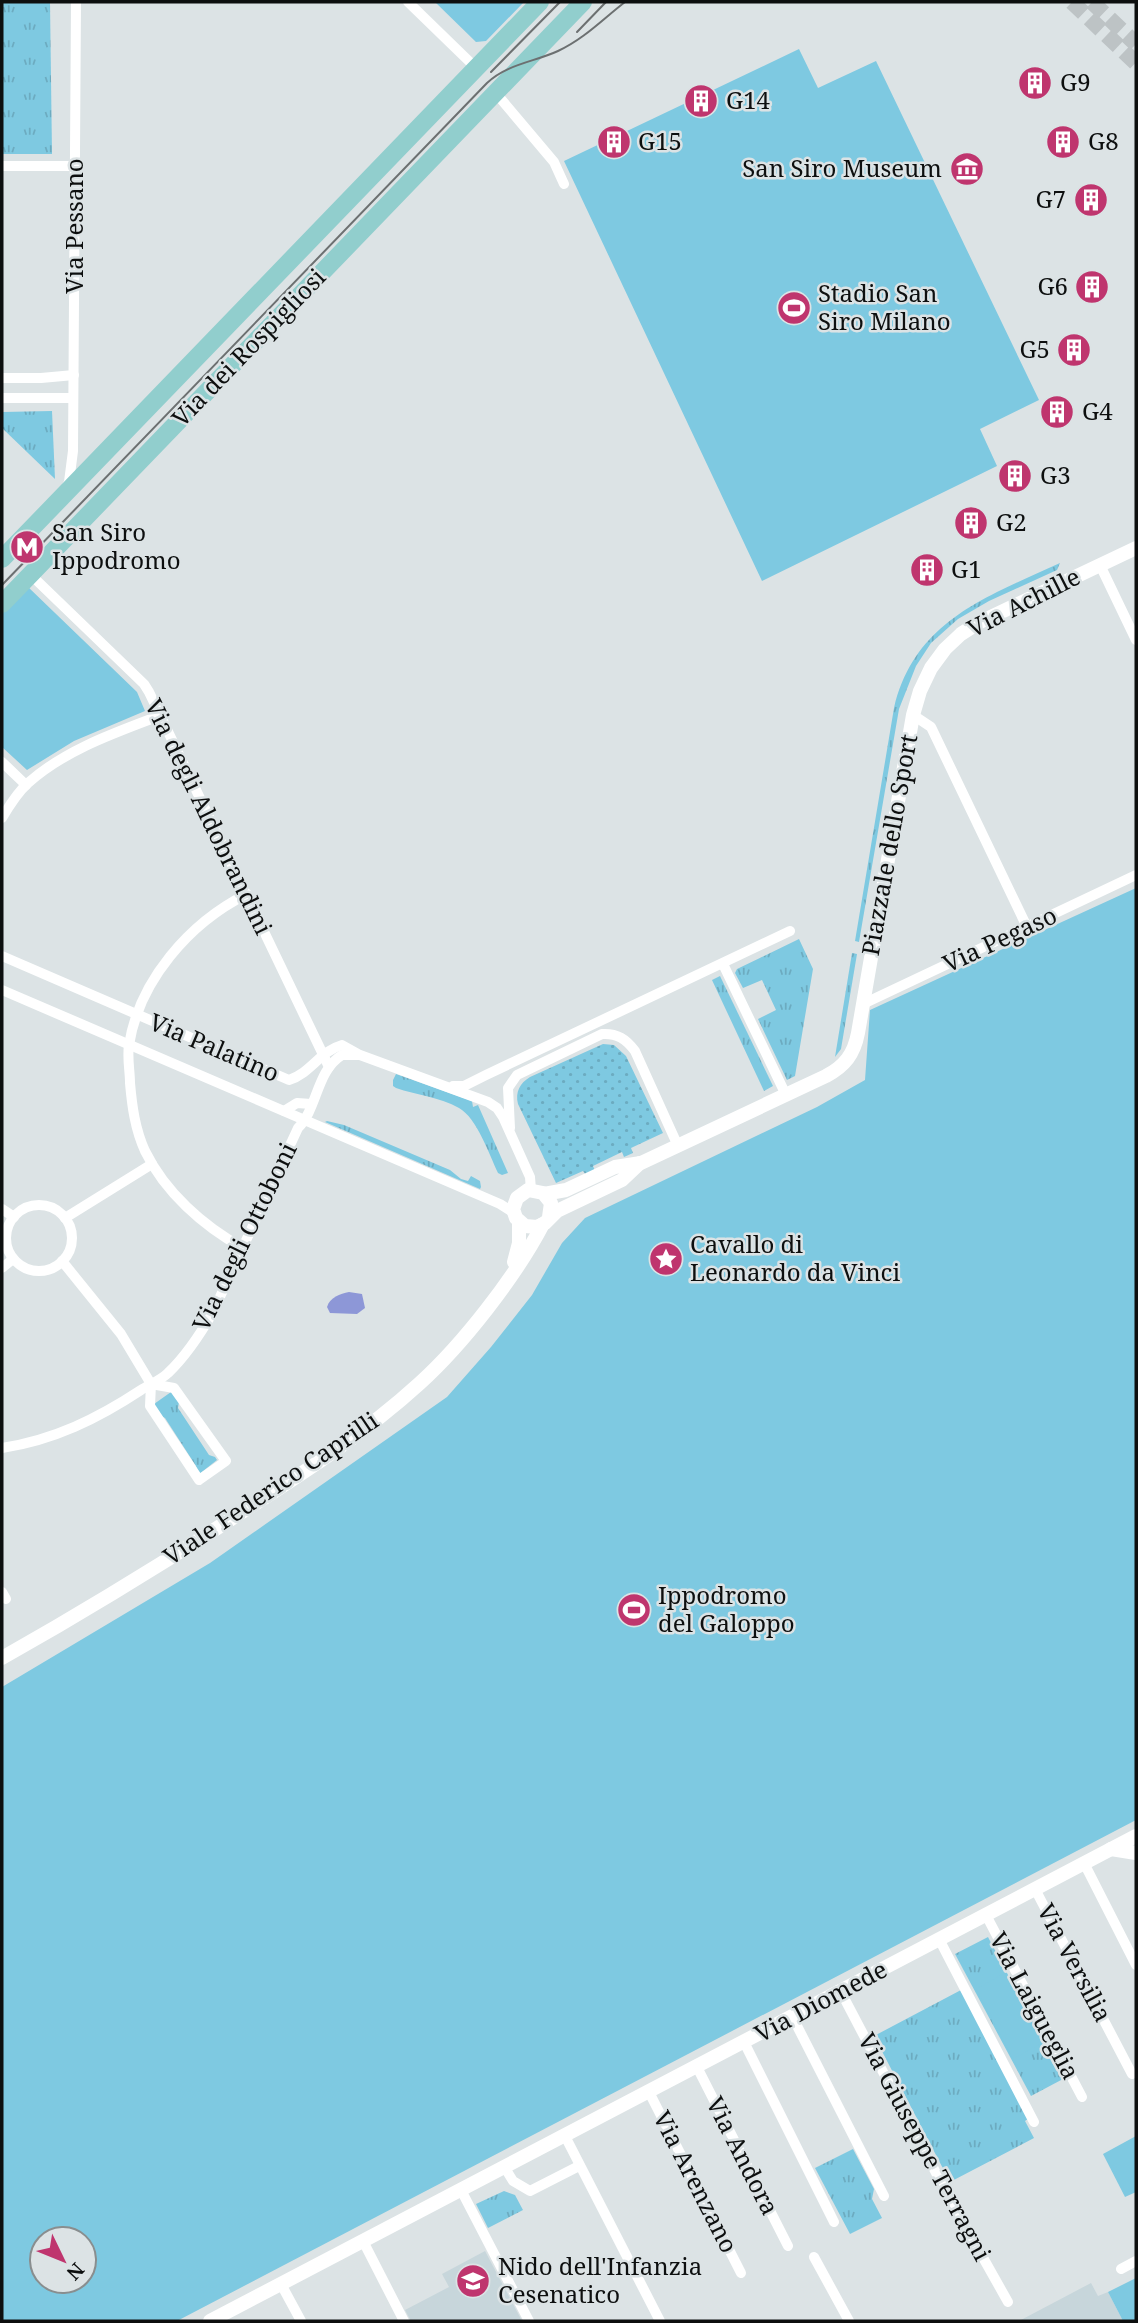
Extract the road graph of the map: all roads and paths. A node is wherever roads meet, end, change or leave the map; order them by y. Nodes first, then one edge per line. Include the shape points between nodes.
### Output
1 (76, 2) edge
2 (408, 2) edge
3 (540, 2) edge
4 (581, 3) edge
5 (476, 68) junction
6 (495, 92) junction
7 (2, 166) edge
8 (76, 166) junction
9 (564, 184) dead end
10 (74, 374) junction
11 (2, 378) edge
12 (74, 397) junction
13 (2, 398) edge
14 (73, 451) junction
15 (97, 460) junction
16 (61, 498) junction
17 (1136, 548) edge
18 (2, 559) edge
19 (1100, 565) junction
20 (30, 574) junction
21 (2, 604) edge
22 (1136, 640) edge
23 (913, 715) junction
24 (159, 716) junction
25 (2, 762) edge
26 (26, 785) junction
27 (2, 818) edge
28 (1136, 876) edge
29 (247, 894) junction
30 (1027, 927) junction
31 (790, 931) dead end
32 (2, 956) edge
33 (723, 964) junction
34 (2, 990) edge
35 (863, 1004) junction
36 (138, 1015) junction
37 (129, 1045) junction
38 (323, 1053) junction
39 (360, 1055) junction
40 (329, 1067) junction
41 (449, 1087) junction
42 (786, 1095) junction
43 (310, 1104) junction
44 (284, 1111) junction
45 (305, 1120) junction
46 (511, 1134) junction
47 (678, 1146) junction
48 (641, 1163) junction
49 (152, 1164) junction
50 (538, 1192) junction
51 (2, 1209) edge
52 (14, 1217) junction
53 (65, 1218) junction
54 (517, 1218) junction
55 (546, 1220) junction
56 (243, 1248) junction
57 (13, 1259) junction
58 (62, 1261) junction
59 (2, 1268) edge
60 (508, 1280) junction
61 (151, 1384) junction
62 (2, 1448) edge
63 (2, 1658) edge
64 (1136, 1836) edge
65 (1111, 1849) junction
66 (1136, 1853) edge
67 (1084, 1863) junction
68 (1035, 1889) junction
69 (986, 1915) junction
70 (939, 1940) junction
71 (1136, 1965) edge
72 (841, 1992) junction
73 (792, 2017) junction
74 (744, 2042) junction
75 (697, 2067) junction
76 (1132, 2074) dead end
77 (649, 2092) junction
78 (1082, 2097) dead end
79 (1034, 2122) dead end
80 (565, 2136) junction
81 (579, 2166) junction
82 (505, 2168) junction
83 (461, 2190) junction
84 (884, 2196) dead end
85 (834, 2222) dead end
86 (363, 2241) junction
87 (788, 2246) dead end
88 (814, 2258) dead end
89 (1136, 2261) edge
90 (1121, 2269) dead end
91 (741, 2273) dead end
92 (281, 2284) junction
93 (1008, 2302) dead end
94 (210, 2321) edge
95 (301, 2321) edge
96 (404, 2321) edge
97 (529, 2321) edge
98 (660, 2321) edge
99 (849, 2321) edge

1 - 8 street, Via Pessano
2 - 5 street
3 - 5 main road, Via dei Rospigliosi
4 - 6 main road, Via dei Rospigliosi
5 - 6 main road
5 - 15 main road, Via dei Rospigliosi
6 - 9 street via 554,162
6 - 20 main road, Via dei Rospigliosi
7 - 8 street
8 - 10 street, Via Pessano
10 - 11 street
10 - 12 street, Via Pessano
12 - 13 street
12 - 14 street, Via Pessano
14 - 15 street via 88,462
14 - 16 street, Via Pessano via 69,482
15 - 16 main road, Via dei Rospigliosi
16 - 18 main road, Via dei Rospigliosi
17 - 19 street, Via Achille
19 - 22 street
19 - 23 street, Via Achille via 961,634 931,668
20 - 21 main road, Via dei Rospigliosi
20 - 24 street, Via degli Aldobrandini via 144,684
23 - 30 street, Piazzale dello Sport via 931,727
23 - 35 street, Piazzale dello Sport
24 - 26 street via 72,754
24 - 29 street, Via degli Aldobrandini
25 - 26 street
26 - 27 street
28 - 30 street, Via Pegaso
29 - 36 street via 205,921 178,946
29 - 38 street, Via degli Aldobrandini
30 - 35 street, Via Pegaso
31 - 33 street
32 - 36 street, Via Palatino
33 - 41 street via 464,1086
33 - 42 street
34 - 37 street, Via Palatino
35 - 42 street, Piazzale dello Sport via 848,1060
36 - 37 street, Via Palatino
36 - 38 street, Via Palatino via 289,1080 304,1073
37 - 44 street, Via Palatino
37 - 49 street via 136,1128
38 - 39 street via 342,1045
38 - 40 street
39 - 40 street via 342,1055
39 - 41 street
40 - 43 street
41 - 46 street via 494,1106
42 - 47 street, Piazzale dello Sport
43 - 44 street, Via Palatino via 297,1103
43 - 45 street
44 - 45 street, Via Palatino
45 - 54 street via 500,1204
45 - 56 street, Via degli Ottoboni
46 - 47 street via 508,1088 517,1075 610,1033 635,1051
46 - 50 street
47 - 48 street, Piazzale dello Sport
48 - 50 street, Piazzale dello Sport via 615,1167 566,1190
48 - 55 street, Piazzale dello Sport via 622,1180
49 - 53 street
49 - 56 street via 194,1214
50 - 54 street via 524,1192 517,1198
50 - 55 street via 551,1206
51 - 52 street
52 - 53 street via 38,1205
52 - 57 street via 6,1238
53 - 58 street via 71,1240
54 - 55 street via 532,1228
54 - 60 street, Viale Federico Caprilli via 517,1256
55 - 60 street, Viale Federico Caprilli
56 - 61 street, Via degli Ottoboni via 196,1340 167,1374
57 - 58 street via 39,1271
57 - 59 street
58 - 61 street via 121,1334
60 - 63 street, Viale Federico Caprilli via 442,1362 366,1427 177,1554
61 - 61 street via 150,1406 199,1480 226,1461 174,1388
61 - 62 street, Via degli Ottoboni via 107,1413 64,1433
64 - 65 street, Via Diomede
65 - 66 street
65 - 67 street, Via Diomede
67 - 68 street, Via Diomede
67 - 71 street
68 - 69 street, Via Diomede
68 - 76 street, Via Versilia
69 - 70 street, Via Diomede
69 - 78 street, Via Laigueglia
70 - 72 street, Via Diomede
70 - 79 street
72 - 73 street, Via Diomede
72 - 93 street, Via Giuseppe Terragni
73 - 74 street, Via Diomede
73 - 84 street
74 - 75 street, Via Diomede
74 - 85 street
75 - 77 street, Via Diomede
75 - 87 street, Via Andora
77 - 80 street, Via Diomede
77 - 91 street, Via Arenzano
80 - 81 street
80 - 82 street, Via Diomede
81 - 82 street via 530,2191 513,2181
81 - 98 street
82 - 83 street, Via Diomede
83 - 86 street, Via Diomede
83 - 97 street
86 - 92 street, Via Diomede
86 - 96 street
88 - 99 street
89 - 90 street
92 - 94 street, Via Diomede
92 - 95 street

